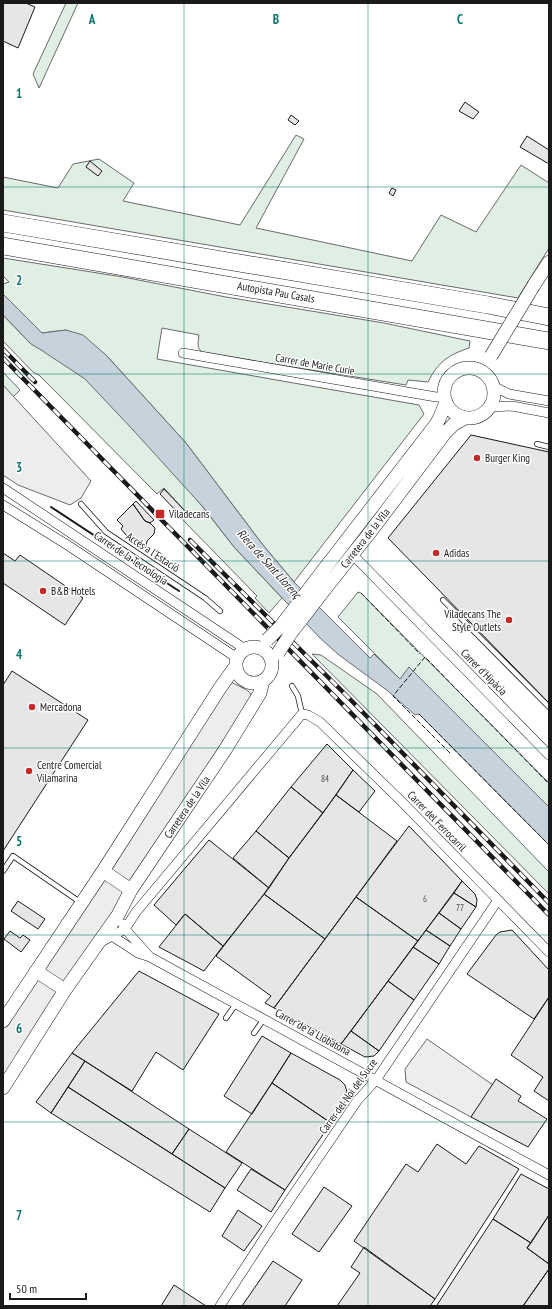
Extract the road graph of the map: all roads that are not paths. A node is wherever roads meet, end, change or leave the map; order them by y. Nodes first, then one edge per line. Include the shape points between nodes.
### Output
1 (3, 223) edge
2 (3, 246) edge
3 (549, 262) edge
4 (549, 317) edge
5 (549, 341) edge
6 (183, 353) dead end
7 (482, 371) junction
8 (493, 386) junction
9 (445, 400) junction
10 (549, 401) edge
11 (490, 407) junction
12 (549, 413) edge
13 (465, 418) junction
14 (538, 444) dead end
15 (549, 447) edge
16 (3, 488) edge
17 (81, 504) dead end
18 (3, 505) edge
19 (352, 554) junction
20 (320, 585) junction
21 (443, 600) dead end
22 (220, 611) dead end
23 (263, 643) junction
24 (239, 658) junction
25 (272, 665) junction
26 (263, 681) junction
27 (292, 686) dead end
28 (549, 707) edge
29 (302, 714) junction
30 (549, 755) edge
31 (103, 871) junction
32 (3, 872) edge
33 (131, 890) junction
34 (498, 900) junction
35 (81, 903) junction
36 (118, 915) junction
37 (125, 929) junction
38 (112, 936) junction
39 (98, 944) junction
40 (549, 952) edge
41 (150, 957) junction
42 (36, 971) junction
43 (66, 990) junction
44 (236, 1004) junction
45 (226, 1018) dead end
46 (264, 1019) junction
47 (3, 1021) edge
48 (254, 1033) dead end
49 (376, 1080) junction
50 (3, 1088) edge
51 (549, 1175) edge
52 (220, 1306) edge

1 - 4 highway, Autopista Pau Casals
2 - 5 highway, Autopista Pau Casals
3 - 7 street, bridge
6 - 9 street, Carrer de Marie Curie
7 - 8 street
7 - 9 street via 463,369 452,374 445,385
8 - 10 street via 509,394
8 - 11 street via 494,400
9 - 13 street via 455,414
9 - 20 street, Carretera de la Vila via 437,423
11 - 12 street via 512,406
11 - 13 street via 482,415 471,419
13 - 19 street, Carretera de la Vila via 445,433
14 - 15 lane
16 - 24 street, Carrer de la Tecnologia
17 - 22 lane, Accés a l'Estació via 106,532 205,598
18 - 24 street
19 - 20 street, Carretera de la Vila
19 - 30 street, Carrer d'Hipàcia
20 - 23 street, Carretera de la Vila, bridge
20 - 25 street, Carretera de la Vila, bridge
21 - 28 lane
23 - 24 street via 253,646
23 - 25 street
24 - 26 street via 238,674 246,682
24 - 31 street
25 - 26 street via 270,674
26 - 33 street, Carretera de la Vila via 260,693 225,750
27 - 29 lane via 298,696
29 - 34 street, Carrer del Ferrocarril via 320,722
29 - 37 street via 136,912
31 - 33 street
31 - 35 street
32 - 35 lane via 13,856
33 - 36 street, Carretera de la Vila
34 - 40 street, Carrer del Ferrocarril
34 - 49 street, Carrer del Noi del Sucre
35 - 42 street
36 - 37 street, Carrer de la Llobatona
36 - 39 street, Carretera de la Vila
37 - 38 street
37 - 41 street, Carrer de la Llobatona
38 - 39 street
38 - 41 street, Carrer de la Llobatona via 138,953
39 - 43 street, Carretera de la Vila
41 - 44 street, Carrer de la Llobatona
42 - 43 street
42 - 47 street
43 - 50 street, Carretera de la Vila
44 - 45 lane
44 - 46 street, Carrer de la Llobatona
46 - 48 lane
46 - 49 street, Carrer de la Llobatona
49 - 51 street, Carrer de la Llobatona
49 - 52 street, Carrer del Noi del Sucre via 357,1101

